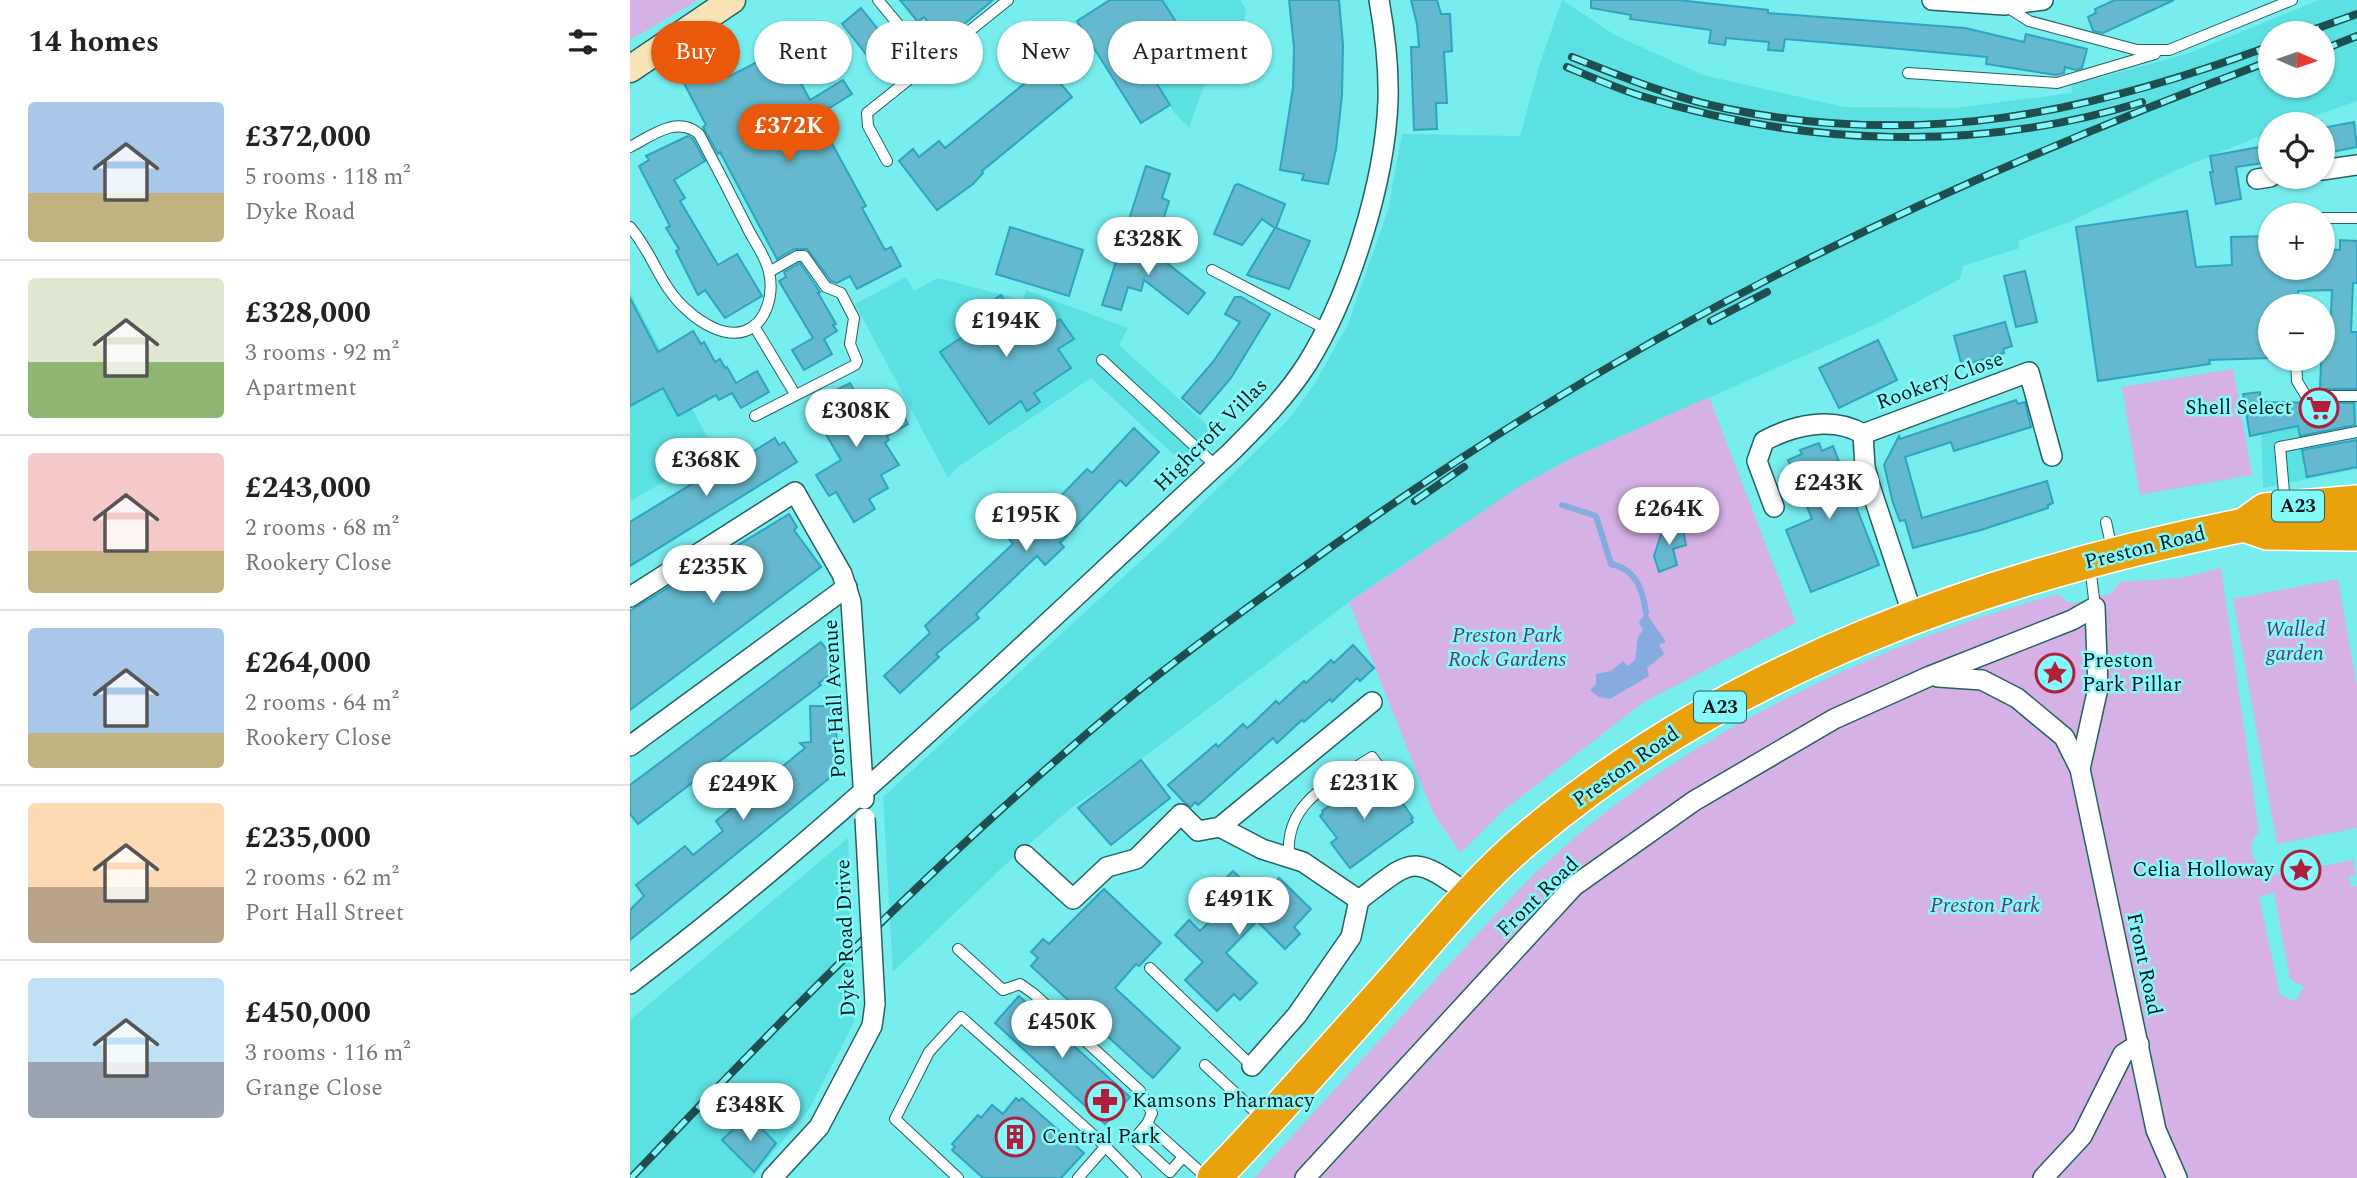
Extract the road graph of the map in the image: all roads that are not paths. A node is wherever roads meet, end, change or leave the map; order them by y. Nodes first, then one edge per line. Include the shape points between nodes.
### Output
1 (732, 0) edge
2 (878, 0) edge
3 (1008, 0) edge
4 (1379, 0) edge
5 (1932, 0) edge
6 (2043, 0) edge
7 (2292, 0) edge
8 (2004, 5) junction
9 (896, 21) edge
10 (983, 21) edge
11 (2169, 50) junction
12 (630, 69) edge
13 (1908, 73) dead end
14 (905, 84) edge
15 (630, 147) edge
16 (887, 161) dead end
17 (2357, 165) edge
18 (2335, 168) edge
19 (2335, 218) edge
20 (2357, 218) edge
21 (630, 228) edge
22 (1212, 270) dead end
23 (769, 272) junction
24 (754, 326) junction
25 (1326, 329) junction
26 (1102, 360) dead end
27 (2297, 371) edge
28 (795, 394) junction
29 (2357, 396) edge
30 (755, 416) dead end
31 (2357, 432) edge
32 (1863, 434) junction
33 (2052, 456) dead end
34 (1216, 466) junction
35 (2357, 502) edge
36 (1774, 507) dead end
37 (2285, 507) junction
38 (2244, 525) junction
39 (2357, 534) edge
40 (2103, 545) junction
41 (847, 587) junction
42 (630, 597) edge
43 (2095, 607) junction
44 (1913, 616) junction
45 (1930, 677) junction
46 (1372, 702) dead end
47 (630, 746) edge
48 (2080, 769) junction
49 (1386, 775) dead end
50 (863, 792) junction
51 (1220, 827) junction
52 (1025, 855) dead end
53 (1289, 855) junction
54 (1469, 895) junction
55 (1359, 900) junction
56 (958, 949) dead end
57 (1150, 968) dead end
58 (630, 984) edge
59 (2138, 1044) junction
60 (1205, 1065) dead end
61 (1252, 1066) joint
62 (1267, 1123) junction
63 (1147, 1124) junction
64 (1105, 1147) junction
65 (1183, 1157) junction
66 (772, 1178) edge
67 (958, 1178) edge
68 (1078, 1178) edge
69 (1136, 1178) edge
70 (1207, 1178) edge
71 (1214, 1178) edge
72 (1306, 1178) edge
73 (2043, 1178) edge
74 (2177, 1178) edge

1 - 12 street
2 - 9 lane
3 - 10 lane
4 - 25 street, Highcroft Villas via 1388,86 1381,155 1366,223
5 - 8 street
6 - 8 street
7 - 11 lane
8 - 11 lane via 2041,25 2137,50
11 - 13 lane via 2057,83
14 - 16 lane via 867,113 868,126
15 - 23 lane via 673,126 696,131
17 - 18 street
19 - 20 lane
21 - 24 lane via 643,242 668,291 685,310 726,332
22 - 25 lane
23 - 24 lane via 769,302
23 - 28 lane via 804,256 826,287 841,293 855,318 850,344 857,358 855,366
24 - 28 lane
25 - 34 street, Highcroft Villas via 1283,397
26 - 34 lane
27 - 29 lane via 2306,396
28 - 30 lane
31 - 37 lane via 2280,447
32 - 33 street, Rookery Close via 2029,372
32 - 36 street, Rookery Close via 1833,423 1789,430 1764,441 1757,461
32 - 44 street, Rookery Close via 1870,486
34 - 50 street, Highcroft Villas
35 - 37 highway, Preston Road / A23
37 - 38 highway, Preston Road / A23 via 2265,510
38 - 39 highway, Preston Road / A23 via 2267,533
38 - 40 highway, Preston Road / A23
40 - 43 lane
40 - 44 highway, Preston Road / A23
41 - 42 street, Port Hall Avenue via 795,492
41 - 47 street
41 - 50 street, Port Hall Avenue via 854,617
43 - 45 street, Front Road
43 - 48 street, Front Road via 2098,688
44 - 54 highway, Preston Road / A23 via 1770,679 1651,744 1529,836
45 - 48 street, Front Road via 1982,680 2017,698 2064,737
45 - 72 street, Front Road via 1801,737 1694,801 1574,886
46 - 51 street
48 - 59 street, Front Road
49 - 53 lane via 1372,757 1302,806 1290,828
50 - 58 street, Highcroft Villas
50 - 66 street, Dyke Road Drive, bridge via 875,1004 872,1026 819,1128
51 - 52 street via 1198,831 1181,814 1136,859 1107,867 1073,899
51 - 53 street via 1262,849
53 - 55 street
54 - 55 street via 1438,874 1407,865
54 - 62 highway, Preston Road / A23
55 - 61 street via 1351,937 1297,1015
56 - 63 lane via 1003,990 1020,984 1034,994 1140,1091 1152,1113
57 - 61 lane
59 - 73 street via 2123,1054 2082,1136
59 - 74 street, Front Road via 2156,1130
60 - 62 lane
62 - 71 highway, Preston Road / A23
63 - 65 lane
63 - 65 lane via 1134,1139 1170,1172
64 - 67 lane via 961,1017 929,1052 895,1119
64 - 68 lane
64 - 69 lane
65 - 70 lane

